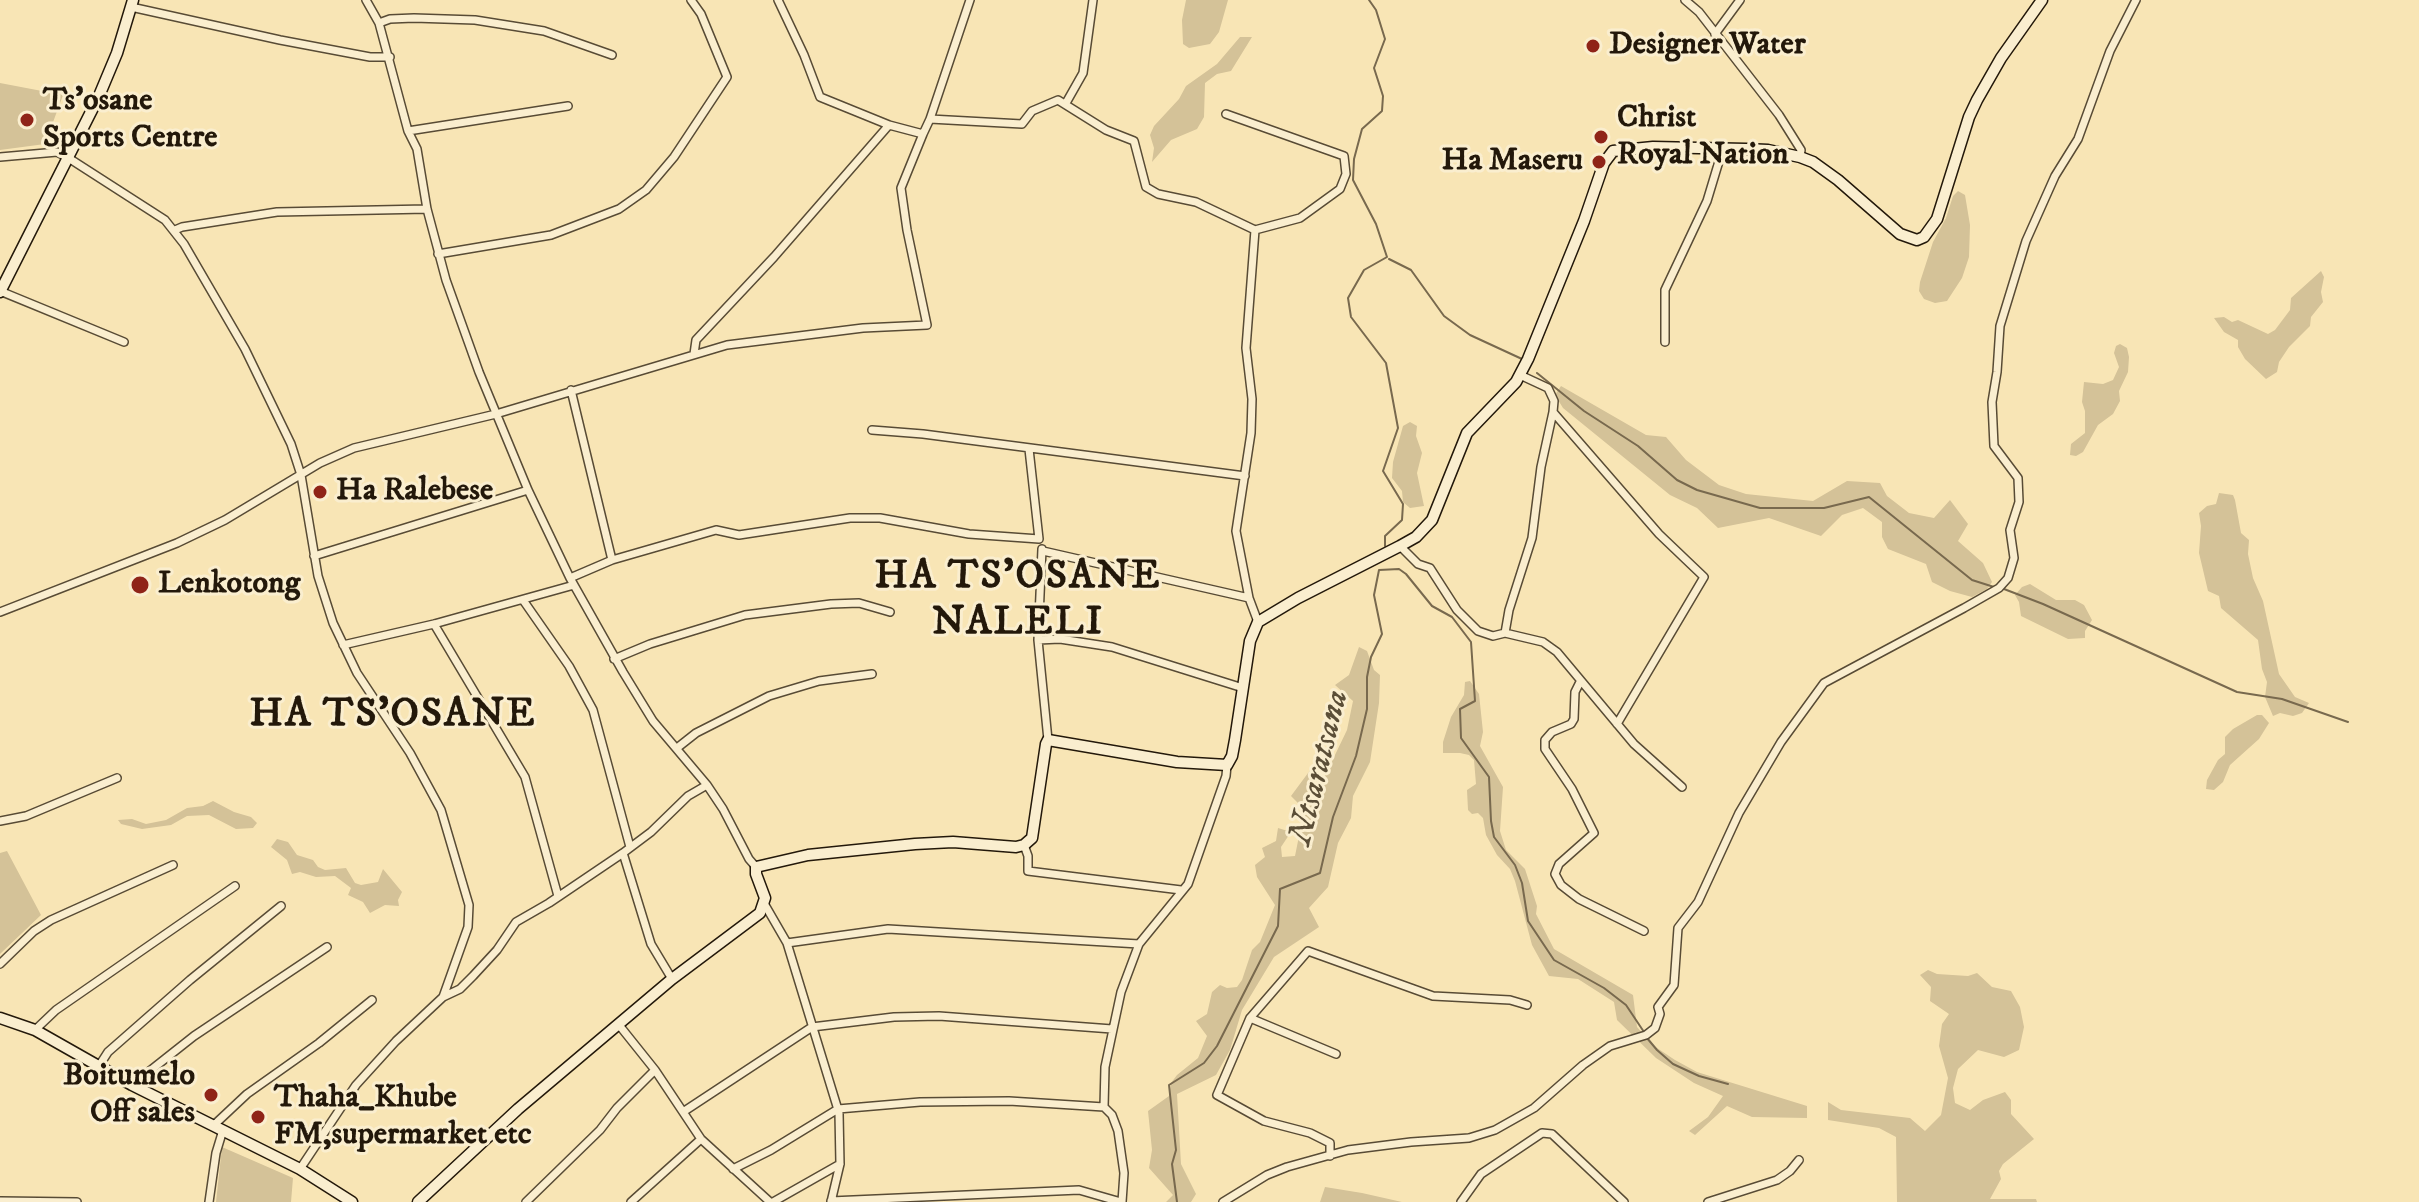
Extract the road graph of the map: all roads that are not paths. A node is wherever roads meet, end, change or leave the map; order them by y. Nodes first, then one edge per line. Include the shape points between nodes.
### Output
1 (366, 0) edge
2 (691, 0) edge
3 (778, 0) edge
4 (970, 0) edge
5 (1093, 0) edge
6 (1685, 0) edge
7 (1740, 0) edge
8 (2042, 0) edge
9 (2136, 0) edge
10 (132, 4) edge
11 (379, 23) junction
12 (1715, 34) junction
13 (612, 55) dead end
14 (390, 57) junction
15 (1066, 103) junction
16 (568, 106) dead end
17 (1226, 114) dead end
18 (930, 119) junction
19 (889, 125) junction
20 (408, 131) junction
21 (923, 134) junction
22 (1723, 148) junction
23 (0, 157) edge
24 (67, 157) junction
25 (1800, 157) junction
26 (427, 209) junction
27 (175, 230) junction
28 (1255, 230) junction
29 (438, 254) junction
30 (0, 291) edge
31 (124, 342) dead end
32 (1665, 342) dead end
33 (694, 354) junction
34 (1520, 375) junction
35 (571, 390) junction
36 (1553, 412) junction
37 (496, 414) junction
38 (872, 430) dead end
39 (1029, 449) junction
40 (301, 475) junction
41 (1245, 476) junction
42 (528, 490) junction
43 (1039, 539) junction
44 (1400, 546) junction
45 (1043, 551) junction
46 (314, 556) junction
47 (612, 560) junction
48 (572, 582) junction
49 (1249, 598) junction
50 (523, 600) junction
51 (0, 612) edge
52 (890, 612) dead end
53 (1258, 622) junction
54 (434, 624) junction
55 (1505, 633) junction
56 (1038, 640) junction
57 (343, 645) junction
58 (614, 659) junction
59 (872, 674) dead end
60 (1580, 682) junction
61 (1243, 688) junction
62 (1617, 724) junction
63 (1048, 740) junction
64 (677, 748) junction
65 (1227, 765) junction
66 (117, 778) dead end
67 (707, 785) junction
68 (1682, 787) dead end
69 (0, 821) edge
70 (1024, 845) junction
71 (626, 850) junction
72 (173, 865) dead end
73 (756, 867) junction
74 (235, 886) dead end
75 (1181, 890) junction
76 (558, 896) junction
77 (765, 905) junction
78 (281, 906) dead end
79 (1644, 931) dead end
80 (787, 943) junction
81 (1139, 944) junction
82 (327, 947) dead end
83 (0, 964) edge
84 (672, 979) junction
85 (443, 997) junction
86 (372, 1000) dead end
87 (1527, 1005) dead end
88 (0, 1018) edge
89 (1250, 1018) junction
90 (619, 1025) junction
91 (812, 1027) junction
92 (1112, 1029) junction
93 (35, 1030) junction
94 (1336, 1054) dead end
95 (99, 1066) junction
96 (655, 1070) junction
97 (132, 1085) junction
98 (1104, 1107) junction
99 (838, 1109) junction
100 (683, 1112) junction
101 (218, 1127) junction
102 (701, 1139) junction
103 (1330, 1156) junction
104 (1799, 1160) dead end
105 (840, 1164) junction
106 (300, 1169) junction
107 (733, 1169) junction
108 (0, 1201) edge
109 (831, 1201) edge
110 (77, 1202) edge
111 (209, 1202) edge
112 (352, 1202) edge
113 (418, 1202) edge
114 (526, 1202) edge
115 (631, 1202) edge
116 (772, 1202) edge
117 (1121, 1202) edge
118 (1223, 1202) edge
119 (1461, 1202) edge
120 (1624, 1202) edge
121 (1708, 1202) edge

1 - 11 street
2 - 29 street via 727,77 646,190 619,209 551,235
3 - 19 street via 820,97
4 - 18 street
5 - 15 street via 1083,73
6 - 12 street
7 - 12 street
8 - 25 street via 2001,58 1969,117 1937,219 1924,237 1900,234 1838,180
9 - 103 street via 2110,51 2078,139 2026,241 2000,326 1992,402 1994,446 2018,478 2019,502 2010,530 2014,558 2008,578 1939,623 1824,683 1781,742 1739,813 1698,902 1678,928 1674,985 1658,1007 1655,1028 1610,1046 1534,1108 1495,1130
10 - 14 street via 280,40
10 - 24 street via 99,96
11 - 13 street via 475,20 544,31
11 - 14 street
12 - 25 street via 1779,115 1801,150
14 - 20 street
15 - 18 street via 1047,103 1022,124
15 - 28 street via 1106,130 1134,141 1146,187 1196,202
16 - 20 street
17 - 28 street via 1344,156 1346,174 1340,189 1300,218
18 - 21 street
19 - 21 street
19 - 33 street via 696,340
20 - 26 street via 417,149
21 - 33 street via 901,188 927,325 777,337
22 - 25 street
22 - 32 street via 1707,201 1665,290
22 - 34 street via 1626,148 1609,154
23 - 24 street via 57,152
24 - 27 street
24 - 30 street
26 - 27 street via 277,212
26 - 29 street
27 - 40 street via 245,349
28 - 41 street via 1246,348 1252,399
29 - 37 street
30 - 31 street
33 - 35 street
34 - 36 street via 1548,388
34 - 44 street via 1467,433 1432,520
35 - 37 street
35 - 47 street
36 - 55 street via 1532,538
36 - 62 street via 1659,534 1704,577
37 - 40 street via 354,448
37 - 42 street
38 - 39 street
39 - 41 street
39 - 43 street
40 - 46 street
40 - 51 street via 177,543
41 - 49 street via 1236,531
42 - 46 street
42 - 48 street
43 - 45 street
43 - 47 street via 850,518 739,535 716,530
44 - 53 street
44 - 55 street via 1430,568 1478,631
45 - 49 street
45 - 56 street
46 - 57 street
47 - 48 street
48 - 50 street
48 - 58 street
49 - 53 street
50 - 54 street
50 - 71 street via 593,710
52 - 58 street via 859,603 745,615
53 - 61 street
54 - 57 street
54 - 76 street via 525,777
55 - 60 street via 1543,642
56 - 61 street via 1112,647
56 - 63 street
57 - 85 street via 441,810 469,905 468,927
58 - 64 street
59 - 64 street via 791,687 696,733
60 - 62 street
60 - 79 street via 1574,719 1552,732 1545,749 1594,833 1555,874 1579,899
61 - 65 street
62 - 68 street
63 - 65 street
63 - 70 street via 1032,838
64 - 67 street
65 - 75 street via 1195,868
66 - 69 street via 26,816
67 - 71 street
67 - 73 street
70 - 73 street via 915,844 795,857
70 - 75 street via 1028,871
71 - 76 street
71 - 84 street via 651,944
72 - 83 street via 51,920
73 - 77 street
74 - 93 street
75 - 81 street
76 - 85 street via 516,922 473,976
77 - 80 street
77 - 84 street
78 - 95 street via 108,1052
80 - 81 street via 888,929
80 - 91 street
81 - 92 street
82 - 97 street via 194,1036
84 - 90 street
85 - 106 street via 356,1085
86 - 101 street via 247,1094
87 - 89 street via 1433,996 1308,951
88 - 93 street
89 - 94 street
89 - 103 street via 1217,1095 1264,1121 1330,1143
90 - 96 street
90 - 113 street
91 - 92 street via 939,1016
91 - 99 street
91 - 100 street
92 - 98 street
93 - 95 street
95 - 97 street
96 - 100 street
96 - 114 street
97 - 101 street
98 - 99 street via 1009,1101
98 - 117 street via 1118,1131 1124,1173
99 - 105 street
99 - 107 street
100 - 102 street
101 - 106 street
101 - 111 street
102 - 107 street
102 - 115 street
103 - 118 street via 1277,1171
104 - 121 street via 1777,1180
105 - 109 street
105 - 116 street
106 - 112 street
107 - 116 street
108 - 110 street
109 - 117 street via 1079,1190
119 - 120 street via 1481,1174 1542,1133 1552,1134

